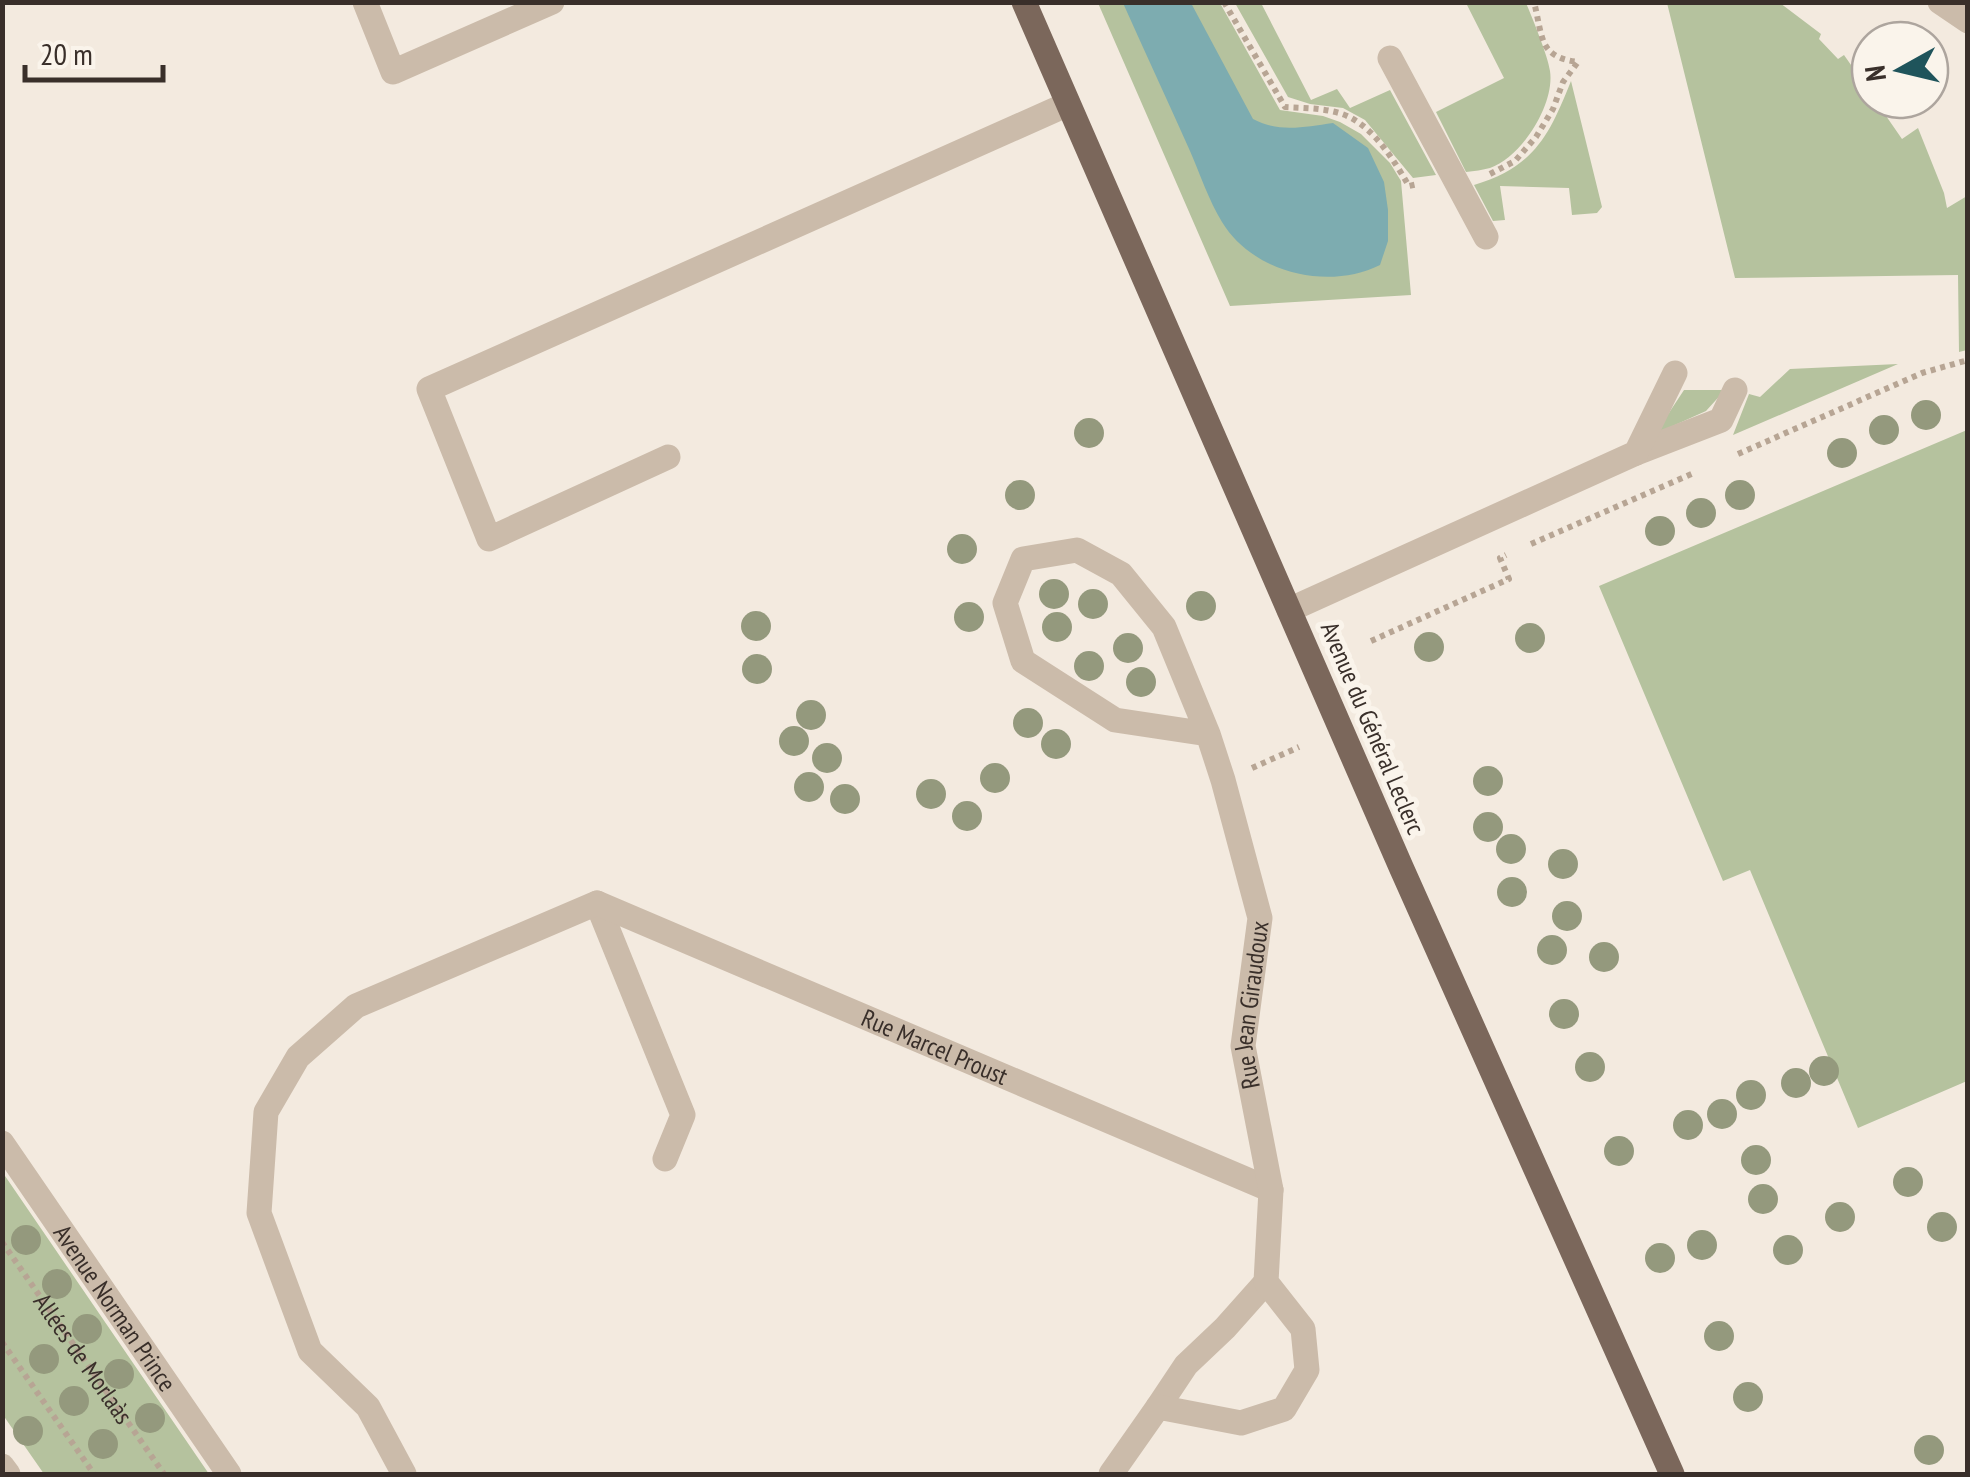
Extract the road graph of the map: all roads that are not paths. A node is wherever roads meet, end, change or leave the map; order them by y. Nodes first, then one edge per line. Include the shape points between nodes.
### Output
1 (365, 2) edge
2 (552, 2) edge
3 (1024, 2) edge
4 (1940, 2) edge
5 (1968, 21) edge
6 (1390, 58) dead end
7 (1068, 104) junction
8 (1486, 237) dead end
9 (1675, 373) dead end
10 (1735, 390) dead end
11 (1636, 454) junction
12 (668, 457) dead end
13 (1289, 610) junction
14 (1208, 734) junction
15 (597, 903) junction
16 (2, 1143) edge
17 (665, 1159) dead end
18 (1271, 1190) junction
19 (1266, 1282) junction
20 (1158, 1407) junction
21 (2, 1466) edge
22 (8, 1474) edge
23 (229, 1474) edge
24 (404, 1474) edge
25 (1111, 1474) edge
26 (1672, 1474) edge

1 - 2 street via 392,72
3 - 7 main road, Avenue du Général Leclerc
4 - 5 street
6 - 8 street
7 - 12 street via 429,390 489,539
7 - 13 main road, Avenue du Général Leclerc
9 - 11 street
10 - 11 street via 1721,420
11 - 13 street
13 - 26 main road, Avenue du Général Leclerc
14 - 14 street, Rue Jean Giraudoux via 1164,627 1121,574 1077,550 1023,559 1005,603 1023,661 1115,720
14 - 18 street, Rue Jean Giraudoux via 1260,918 1243,1046
15 - 17 street via 684,1115
15 - 18 street, Rue Marcel Proust
15 - 24 street via 356,1006 298,1058 266,1112 259,1213 310,1350 368,1408
16 - 23 street, Avenue Norman Prince
18 - 19 street, Rue Jean Giraudoux
19 - 20 street via 1186,1365
19 - 20 street via 1303,1329 1307,1370 1284,1409 1241,1423
20 - 25 street
21 - 22 street

